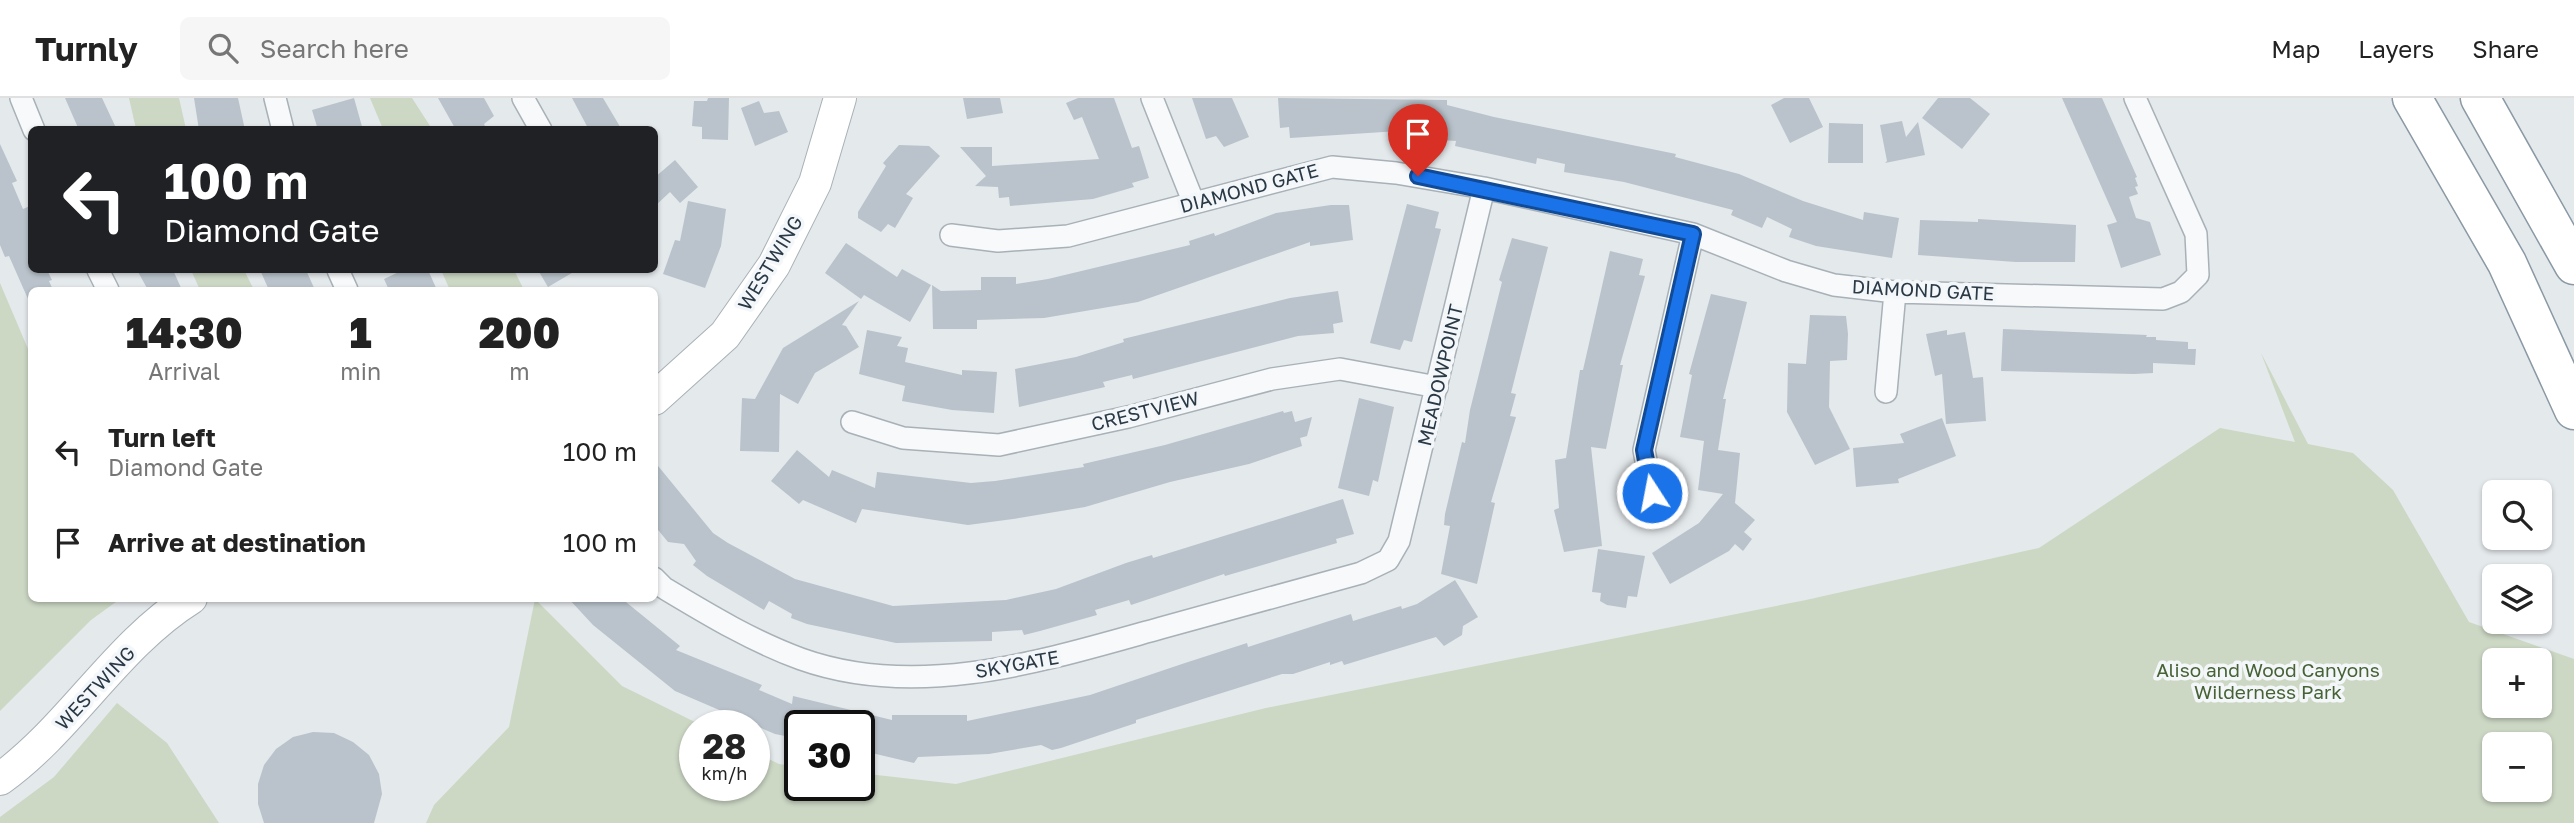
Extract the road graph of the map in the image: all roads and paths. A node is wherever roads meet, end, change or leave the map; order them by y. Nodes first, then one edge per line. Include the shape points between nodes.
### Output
1 (21, 98) edge
2 (275, 98) edge
3 (523, 98) edge
4 (840, 98) edge
5 (1152, 98) edge
6 (2135, 98) edge
7 (2412, 98) edge
8 (2480, 98) edge
9 (32, 126) edge
10 (282, 126) edge
11 (539, 126) edge
12 (1484, 188) junction
13 (1193, 201) junction
14 (951, 234) dead end
15 (1693, 234) junction
16 (2574, 265) edge
17 (1895, 292) junction
18 (1437, 387) junction
19 (1886, 393) dead end
20 (658, 395) edge
21 (2574, 410) edge
22 (852, 422) dead end
23 (1652, 493) dead end
24 (1388, 560) joint
25 (658, 582) edge
26 (186, 602) edge
27 (0, 779) edge

1 - 9 street
2 - 10 street
3 - 11 street
4 - 20 street, WESTWING via 815,183 774,265 725,335
5 - 13 street
6 - 17 street, DIAMOND GATE via 2196,234 2198,275 2181,292 2163,299
7 - 21 highway via 2507,263
8 - 16 highway
12 - 13 street, DIAMOND GATE via 1332,167
12 - 15 street, DIAMOND GATE
12 - 18 street, MEADOWPOINT
13 - 14 street, DIAMOND GATE via 1068,236 998,241
15 - 17 street, DIAMOND GATE via 1834,285
15 - 23 street via 1644,450
17 - 19 street
18 - 22 street, CRESTVIEW via 1340,369 1272,379 999,445 903,439
18 - 24 street, MEADOWPOINT via 1399,541
24 - 25 street, SKYGATE via 1361,573 1024,666 940,676 864,674 803,660 738,632
26 - 27 street, WESTWING via 125,654 63,723

